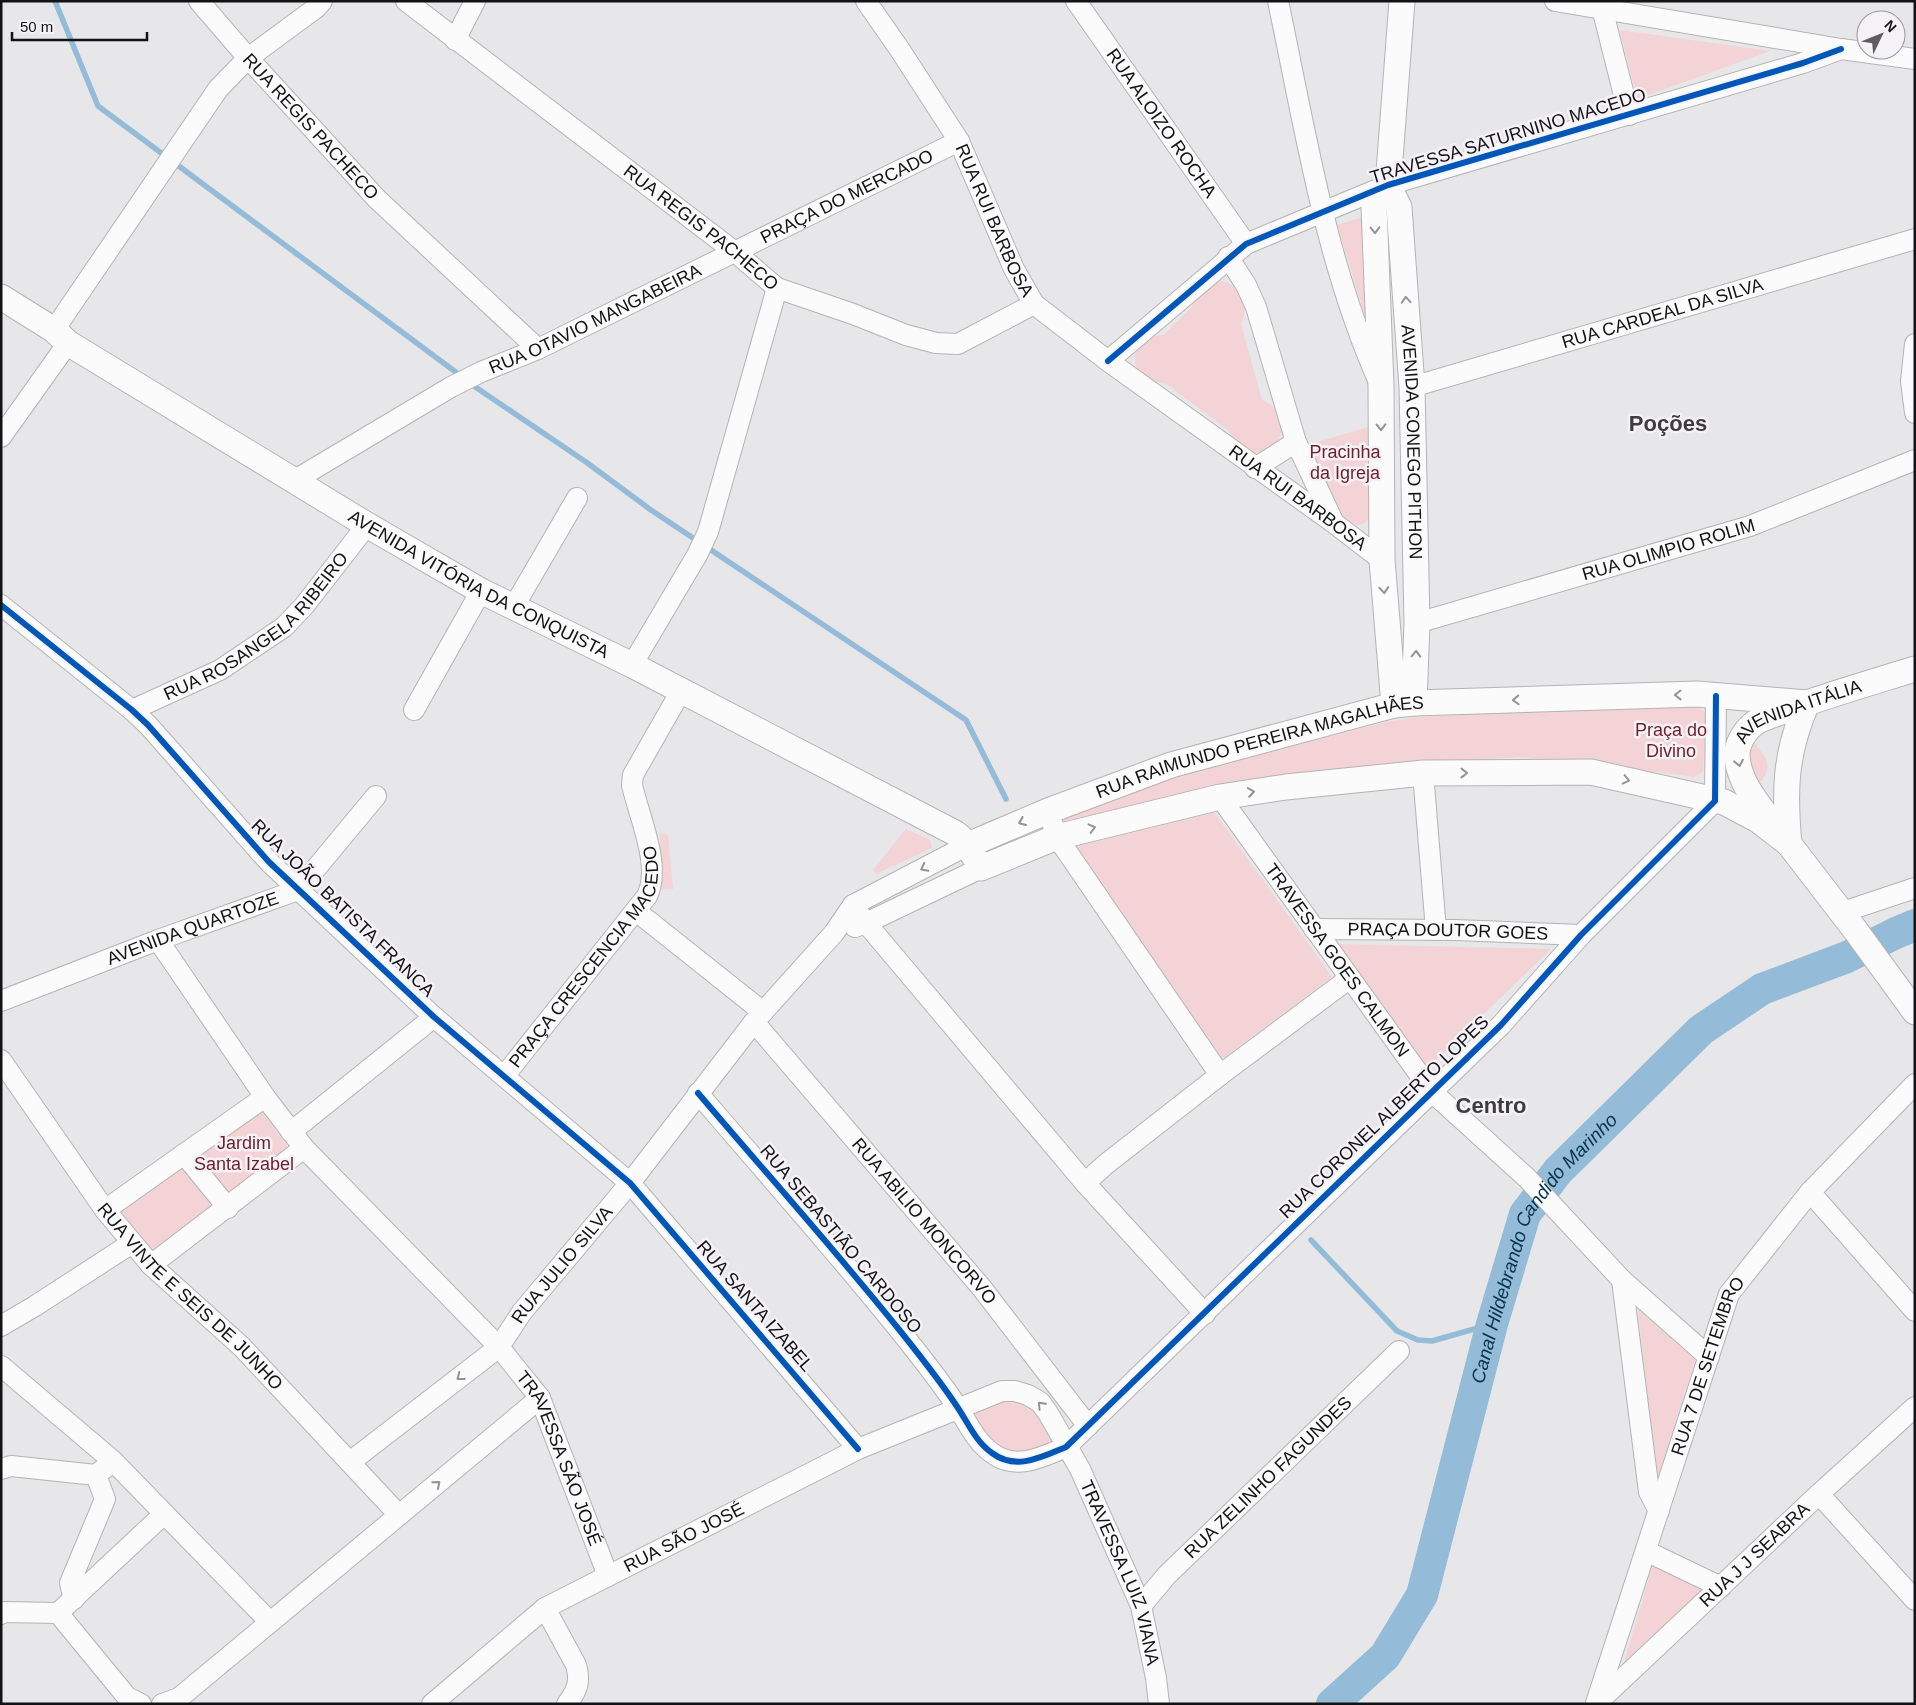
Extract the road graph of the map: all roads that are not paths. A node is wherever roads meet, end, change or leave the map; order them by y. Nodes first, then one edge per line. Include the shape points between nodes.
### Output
1 (199, 1) edge
2 (322, 1) edge
3 (406, 1) edge
4 (475, 1) edge
5 (866, 1) edge
6 (1076, 1) edge
7 (1278, 1) edge
8 (1402, 1) edge
9 (1555, 1) edge
10 (1602, 8) junction
11 (455, 40) junction
12 (1840, 49) junction
13 (248, 58) junction
14 (1915, 59) edge
15 (1629, 115) junction
16 (959, 141) junction
17 (1388, 185) junction
18 (1322, 213) junction
19 (1915, 239) edge
20 (1246, 244) junction
21 (735, 252) junction
22 (1228, 257) junction
23 (776, 288) junction
24 (1, 297) edge
25 (1034, 304) junction
26 (61, 336) junction
27 (1915, 344) edge
28 (538, 349) junction
29 (1108, 361) junction
30 (1380, 386) junction
31 (1412, 387) junction
32 (1915, 413) edge
33 (1, 437) edge
34 (1296, 442) junction
35 (1915, 460) edge
36 (1255, 468) junction
37 (295, 480) junction
38 (577, 498) dead end
39 (1334, 523) junction
40 (367, 525) junction
41 (1382, 560) junction
42 (481, 591) junction
43 (1, 605) edge
44 (513, 608) junction
45 (1417, 624) junction
46 (632, 665) junction
47 (1915, 669) edge
48 (681, 691) junction
49 (1722, 696) junction
50 (1807, 703) junction
51 (1404, 704) junction
52 (132, 710) junction
53 (414, 710) dead end
54 (1757, 722) junction
55 (1790, 756) junction
56 (1423, 773) junction
57 (1787, 782) junction
58 (376, 796) dead end
59 (1752, 796) junction
60 (1220, 797) junction
61 (1720, 801) junction
62 (1048, 810) junction
63 (1057, 837) junction
64 (1789, 844) junction
65 (968, 845) junction
66 (981, 868) junction
67 (1915, 888) edge
68 (298, 890) junction
69 (853, 905) junction
70 (636, 911) junction
71 (1850, 921) junction
72 (866, 923) junction
73 (1314, 929) junction
74 (1436, 930) junction
75 (834, 934) junction
76 (1581, 935) junction
77 (158, 940) junction
78 (1350, 978) junction
79 (1, 1001) edge
80 (1915, 1012) edge
81 (434, 1017) junction
82 (759, 1017) junction
83 (1, 1060) edge
84 (505, 1075) junction
85 (1220, 1075) junction
86 (1915, 1084) edge
87 (1432, 1092) junction
88 (698, 1093) junction
89 (265, 1097) junction
90 (291, 1132) junction
91 (304, 1148) junction
92 (184, 1154) junction
93 (630, 1183) junction
94 (1085, 1183) junction
95 (1810, 1192) junction
96 (228, 1208) junction
97 (105, 1210) junction
98 (132, 1243) junction
99 (151, 1265) junction
100 (1622, 1280) junction
101 (1915, 1311) edge
102 (1204, 1314) junction
103 (1, 1326) edge
104 (499, 1348) junction
105 (1399, 1351) dead end
106 (1709, 1357) junction
107 (1, 1366) edge
108 (540, 1398) junction
109 (958, 1407) junction
110 (1915, 1407) edge
111 (1088, 1426) junction
112 (1066, 1447) junction
113 (858, 1449) junction
114 (112, 1461) junction
115 (350, 1462) junction
116 (1, 1469) edge
117 (96, 1475) junction
118 (1819, 1494) junction
119 (1659, 1511) junction
120 (164, 1514) junction
121 (399, 1515) junction
122 (1646, 1551) junction
123 (608, 1576) junction
124 (1721, 1587) junction
125 (74, 1599) junction
126 (1915, 1600) edge
127 (1141, 1606) junction
128 (545, 1608) junction
129 (58, 1613) junction
130 (1, 1614) edge
131 (270, 1622) junction
132 (141, 1704) edge
133 (162, 1704) edge
134 (432, 1704) edge
135 (567, 1704) edge
136 (1158, 1704) edge
137 (1596, 1704) edge

1 - 13 street, RUA REGIS PACHECO
2 - 13 street
3 - 11 street, RUA REGIS PACHECO
4 - 11 street
5 - 16 street, RUA RUI BARBOSA
6 - 20 street, RUA ALOIZO ROCHA
7 - 18 street
8 - 17 main road, AVENIDA CONEGO PITHON
9 - 10 street
10 - 12 street
10 - 15 street, TRAVESSA SATURNINO MACEDO
11 - 21 street, RUA REGIS PACHECO
12 - 14 street, TRAVESSA SATURNINO MACEDO
12 - 15 street, TRAVESSA SATURNINO MACEDO
13 - 26 street via 218,89 175,150
13 - 28 street, RUA REGIS PACHECO via 378,199
15 - 17 street, TRAVESSA SATURNINO MACEDO
16 - 21 street, PRAÇA DO MERCADO
16 - 25 street, RUA RUI BARBOSA via 1014,269
17 - 18 street, TRAVESSA SATURNINO MACEDO
17 -> 30 main road, AVENIDA CONEGO PITHON via 1374,207
31 -> 17 main road, AVENIDA CONEGO PITHON via 1399,207
18 - 20 street, TRAVESSA SATURNINO MACEDO
18 - 30 street via 1361,340
19 - 31 street, RUA CARDEAL DA SILVA
20 - 22 street, TRAVESSA SATURNINO MACEDO
21 - 23 street, RUA REGIS PACHECO
21 - 28 street, RUA OTAVIO MANGABEIRA
22 - 29 street, TRAVESSA SATURNINO MACEDO
22 - 34 street via 1256,307
23 - 25 street, RUA REGIS PACHECO via 936,343 958,344
23 - 46 street via 708,532
24 - 26 main road, AVENIDA VITÓRIA DA CONQUISTA
25 - 29 street, RUA RUI BARBOSA
26 - 33 street
26 - 37 main road, AVENIDA VITÓRIA DA CONQUISTA
27 - 32 street via 1910,382
28 - 37 street, RUA OTAVIO MANGABEIRA via 451,387
29 - 36 street, RUA RUI BARBOSA
30 -> 41 main road, AVENIDA CONEGO PITHON
31 - 45 main road, AVENIDA CONEGO PITHON
34 - 36 street
34 - 39 street
35 - 45 street, RUA OLIMPIO ROLIM via 1750,526
36 - 39 street, RUA RUI BARBOSA
37 - 40 main road, AVENIDA VITÓRIA DA CONQUISTA
38 - 44 street
39 - 41 street, RUA RUI BARBOSA
40 - 42 main road, AVENIDA VITÓRIA DA CONQUISTA
40 - 52 street, RUA ROSANGELA RIBEIRO via 284,628 220,670
41 -> 51 main road, AVENIDA CONEGO PITHON
42 - 44 main road, AVENIDA VITÓRIA DA CONQUISTA
42 - 53 street
43 - 52 street, RUA JOÃO BATISTA FRANCA
44 - 46 main road, AVENIDA VITÓRIA DA CONQUISTA
51 -> 45 main road, AVENIDA CONEGO PITHON
46 - 48 main road, AVENIDA VITÓRIA DA CONQUISTA
47 - 50 main road, AVENIDA ITÁLIA
48 - 65 main road, AVENIDA VITÓRIA DA CONQUISTA via 955,833
48 - 70 street, PRAÇA CRESCENCIA MACEDO via 633,775 632,786 653,875 652,887
49 - 50 main road, RUA RAIMUNDO PEREIRA MAGALHÃES
49 -> 51 main road, RUA RAIMUNDO PEREIRA MAGALHÃES via 1614,696
49 - 54 main road
49 - 61 street
50 - 54 main road, AVENIDA ITÁLIA
50 - 55 main road via 1796,729
51 - 62 main road, RUA RAIMUNDO PEREIRA MAGALHÃES via 1171,765
52 - 68 street, RUA JOÃO BATISTA FRANCA
54 - 55 main road
54 -> 59 main road, AVENIDA ITÁLIA via 1746,733 1737,752 1742,777
55 - 57 main road
60 -> 56 main road, RUA RAIMUNDO PEREIRA MAGALHÃES
56 -> 61 main road, RUA RAIMUNDO PEREIRA MAGALHÃES via 1591,772
56 - 74 street
57 - 59 main road
57 - 64 main road
58 - 68 street, AVENIDA QUARTOZE
59 - 61 main road
59 - 64 main road, AVENIDA ITÁLIA
63 -> 60 main road, RUA RAIMUNDO PEREIRA MAGALHÃES
60 - 73 street, TRAVESSA GOES CALMON
61 - 64 main road via 1758,820
61 - 76 street, RUA CORONEL ALBERTO LOPES
62 - 63 street
62 -> 65 main road, RUA RAIMUNDO PEREIRA MAGALHÃES
63 - 66 main road, RUA RAIMUNDO PEREIRA MAGALHÃES
63 - 85 street
64 - 71 main road
65 - 66 main road
65 -> 69 street, RUA RAIMUNDO PEREIRA MAGALHÃES
66 - 72 street, RUA RAIMUNDO PEREIRA MAGALHÃES
67 - 71 street
68 - 77 street, AVENIDA QUARTOZE
68 - 81 street, RUA JOÃO BATISTA FRANCA
69 - 72 street
69 - 75 street, RUA RAIMUNDO PEREIRA MAGALHÃES
70 - 82 street, RUA ABILIO MONCORVO
70 - 84 street, PRAÇA CRESCENCIA MACEDO
71 - 80 main road
72 - 75 street, RUA RAIMUNDO PEREIRA MAGALHÃES
72 - 94 street
73 - 74 street, PRAÇA DOUTOR GOES
73 - 78 street, TRAVESSA GOES CALMON
74 - 76 street, PRAÇA DOUTOR GOES
75 - 82 street, RUA RAIMUNDO PEREIRA MAGALHÃES
76 - 87 street, RUA CORONEL ALBERTO LOPES via 1501,1025
77 - 79 street, AVENIDA QUARTOZE
77 - 89 street, TRAVESSA SÃO JOSÉ
78 - 85 street
78 - 87 street, TRAVESSA GOES CALMON
81 - 84 street, RUA JOÃO BATISTA FRANCA
81 - 90 street
82 - 88 street, RUA RAIMUNDO PEREIRA MAGALHÃES
82 - 111 street, RUA ABILIO MONCORVO via 981,1287
83 - 97 street, RUA VINTE E SEIS DE JUNHO
84 - 93 street, RUA JOÃO BATISTA FRANCA
85 - 94 street
86 - 95 street, RUA 7 DE SETEMBRO
87 - 100 street, TRAVESSA GOES CALMON via 1527,1178
87 - 102 street, RUA CORONEL ALBERTO LOPES
88 - 93 street, RUA RAIMUNDO PEREIRA MAGALHÃES
88 - 109 street, RUA SEBASTIÃO CARDOSO via 901,1332
89 - 90 street, TRAVESSA SÃO JOSÉ
89 - 92 street
90 - 91 street, TRAVESSA SÃO JOSÉ
91 - 96 street
91 - 104 street, TRAVESSA SÃO JOSÉ
92 - 96 street
92 - 97 street
93 - 104 street, RUA JULIO SILVA via 522,1312
93 - 113 street, RUA SANTA IZABEL
94 - 102 street
95 - 101 street
95 - 106 street, RUA 7 DE SETEMBRO via 1729,1294
96 - 99 street
97 - 98 street, RUA VINTE E SEIS DE JUNHO
98 - 99 street, RUA VINTE E SEIS DE JUNHO
98 - 103 street
99 - 115 street, RUA VINTE E SEIS DE JUNHO via 242,1347
100 - 106 street, TRAVESSA GOES CALMON
100 - 119 street via 1649,1492
102 - 111 street, RUA CORONEL ALBERTO LOPES
104 - 108 street, TRAVESSA SÃO JOSÉ
104 -> 115 street
105 - 127 street, RUA ZELINHO FAGUNDES via 1167,1576
106 - 119 street, RUA 7 DE SETEMBRO
107 - 114 street
121 -> 108 street
108 - 123 street, TRAVESSA SÃO JOSÉ
109 - 112 street, RUA SEBASTIÃO CARDOSO via 980,1441 992,1453 1006,1460 1038,1459
112 -> 109 street, TRAVESSA LUIZ VIANA via 1040,1402 1028,1395 1002,1391
109 - 113 street, RUA SÃO JOSÉ
110 - 118 street, RUA J J SEABRA
111 - 112 street, RUA CORONEL ALBERTO LOPES
112 - 127 street, TRAVESSA LUIZ VIANA via 1080,1469
113 - 123 street, RUA SÃO JOSÉ
114 - 117 street
114 - 120 street
115 - 121 street, RUA VINTE E SEIS DE JUNHO
116 - 117 street via 11,1466
117 - 125 street via 105,1500 70,1582
118 - 124 street, RUA J J SEABRA
118 - 126 street
119 - 122 street, RUA 7 DE SETEMBRO
120 - 125 street
120 - 131 street
121 - 131 street
122 - 124 street
122 - 137 street, RUA 7 DE SETEMBRO
123 - 128 street, RUA SÃO JOSÉ
124 - 137 street, RUA J J SEABRA
125 - 129 street
127 - 136 street, TRAVESSA LUIZ VIANA
128 - 134 street, RUA SÃO JOSÉ
128 - 135 street via 579,1673 576,1692
129 - 130 street
129 - 132 street via 127,1697
131 - 133 street via 179,1698

